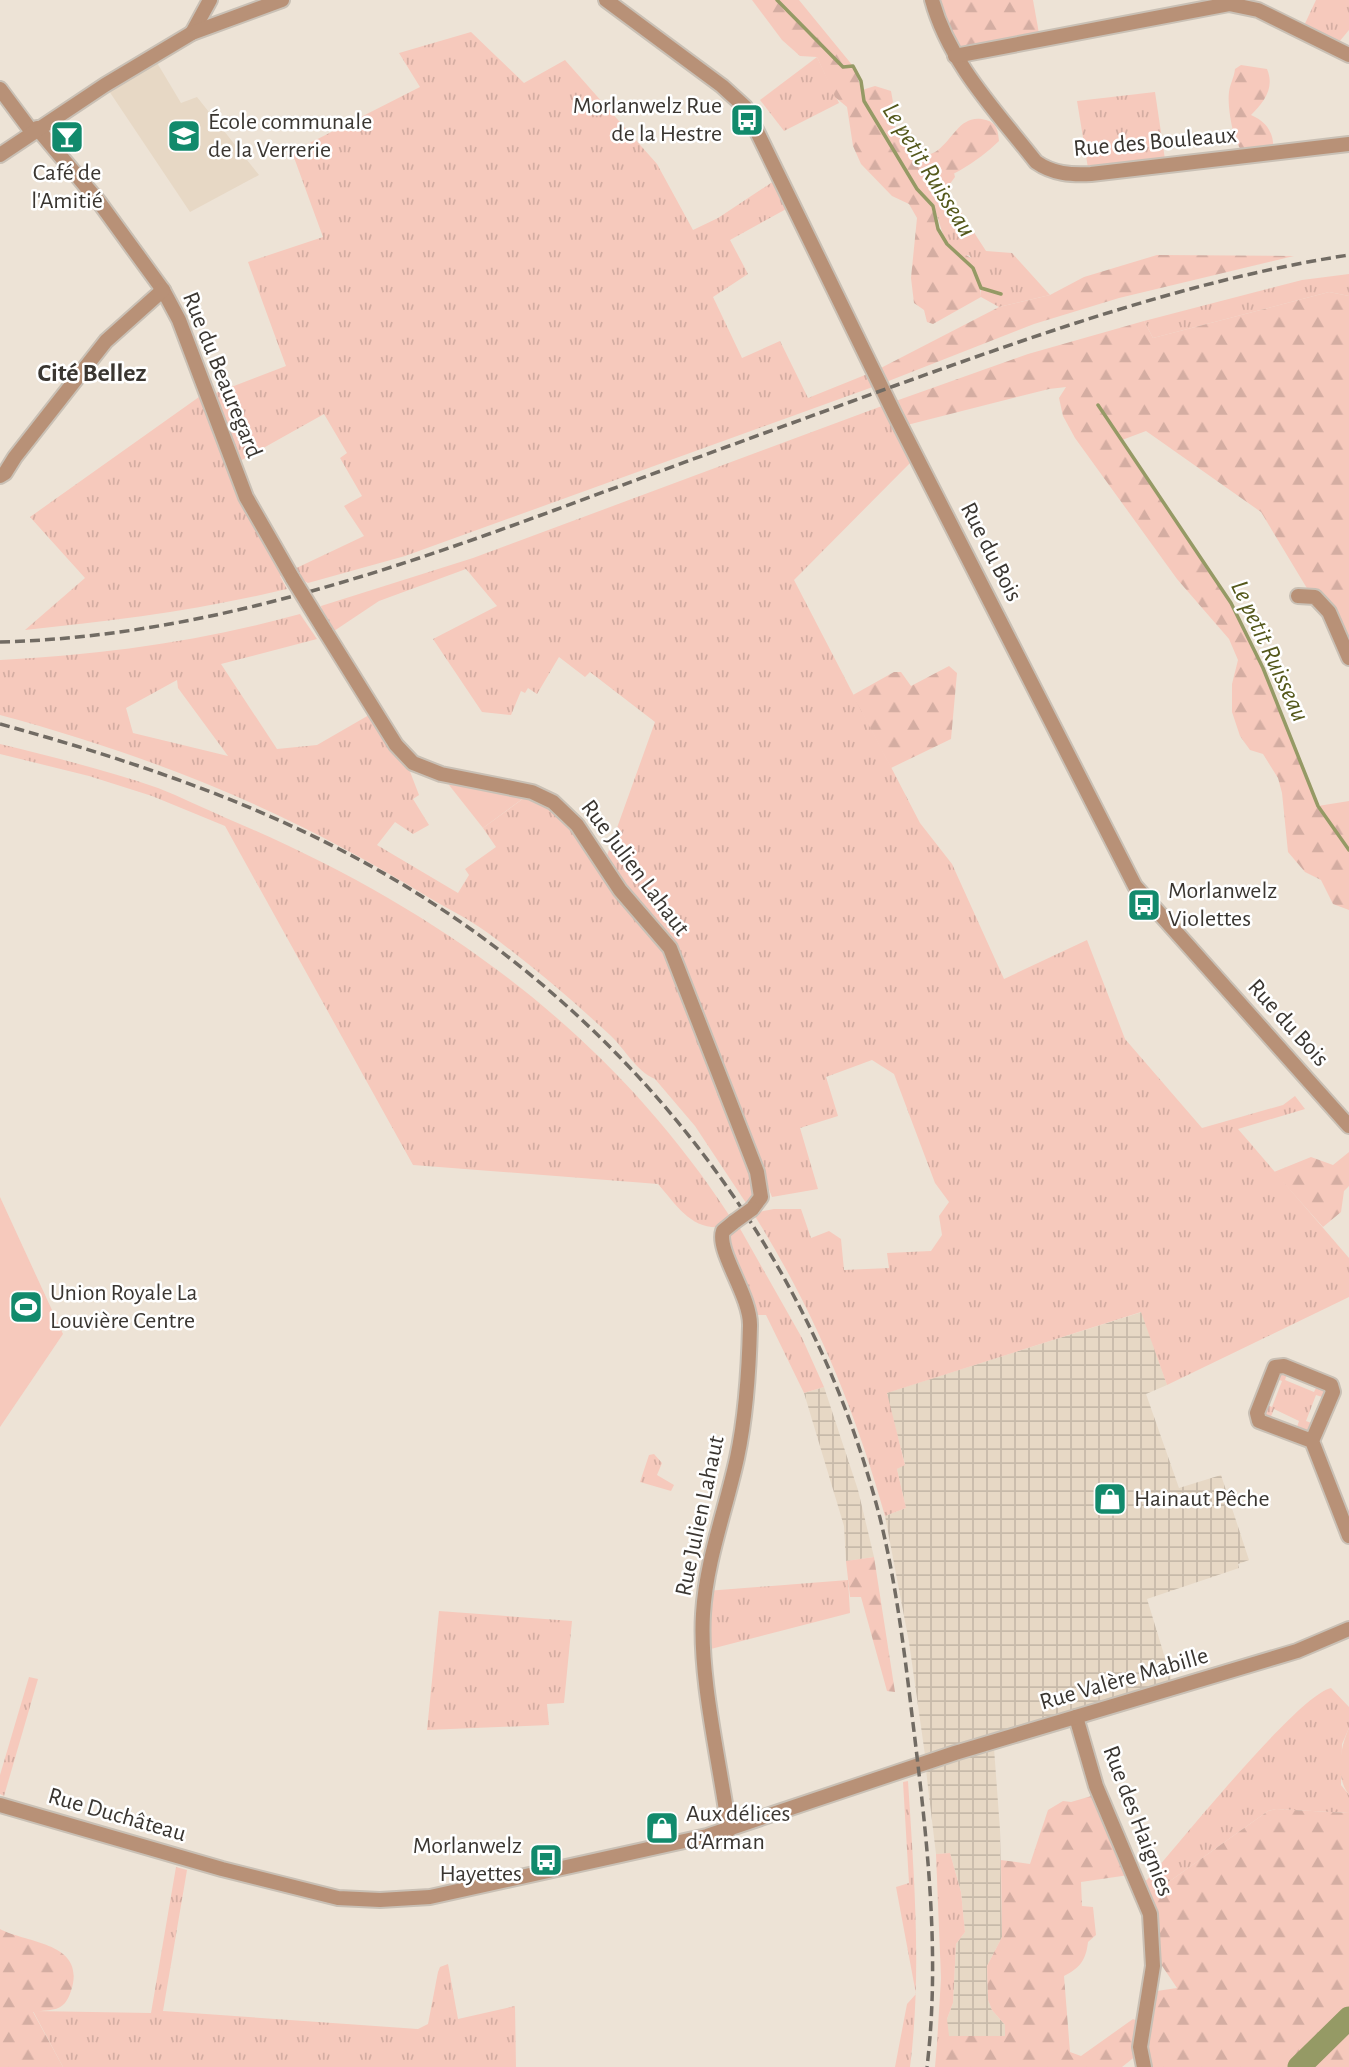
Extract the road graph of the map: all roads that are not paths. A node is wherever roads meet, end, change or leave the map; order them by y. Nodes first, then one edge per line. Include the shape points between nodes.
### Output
1 (209, 0) edge
2 (282, 0) edge
3 (606, 0) edge
4 (932, 0) edge
5 (192, 33) junction
6 (1349, 55) edge
7 (955, 56) junction
8 (0, 89) edge
9 (35, 130) junction
10 (1349, 144) edge
11 (0, 155) edge
12 (163, 290) junction
13 (7, 457) edge
14 (0, 476) edge
15 (293, 579) joint
16 (1298, 596) dead end
17 (1349, 657) edge
18 (1349, 1126) edge
19 (1312, 1441) junction
20 (1349, 1536) edge
21 (1349, 1629) edge
22 (1076, 1717) junction
23 (0, 1805) edge
24 (729, 1829) junction
25 (1138, 2064) edge

1 - 5 street
2 - 5 street
3 - 18 street, Rue du Bois via 746,109 895,415 1135,886
4 - 7 street, Rue des Bouleaux
5 - 9 street
6 - 7 street via 1258,10 1229,4
7 - 10 street, Rue des Bouleaux via 1036,162 1055,172 1091,174
8 - 9 street, Rue du Beauregard
9 - 11 street
9 - 12 street, Rue du Beauregard via 99,202
12 - 13 street via 106,341
12 - 15 street, Rue du Beauregard via 179,320 253,512
13 - 14 street via 5,474
15 - 24 street, Rue Julien Lahaut, bridge via 396,745 414,763 441,774 532,792 553,802 577,825 626,899 666,941 757,1172 761,1197 723,1231 721,1243 745,1294 750,1327 740,1443 705,1598 703,1630
16 - 17 street via 1315,597 1329,612
19 - 19 street via 1259,1421 1257,1413 1275,1367 1331,1385 1333,1392
19 - 20 street
21 - 22 street, Rue Valère Mabille via 1297,1651
22 - 24 street, Rue Valère Mabille
22 - 25 street, Rue des Haignies via 1096,1786 1150,1914 1153,1965
23 - 24 street, Rue Duchâteau via 338,1898 401,1900 458,1892

